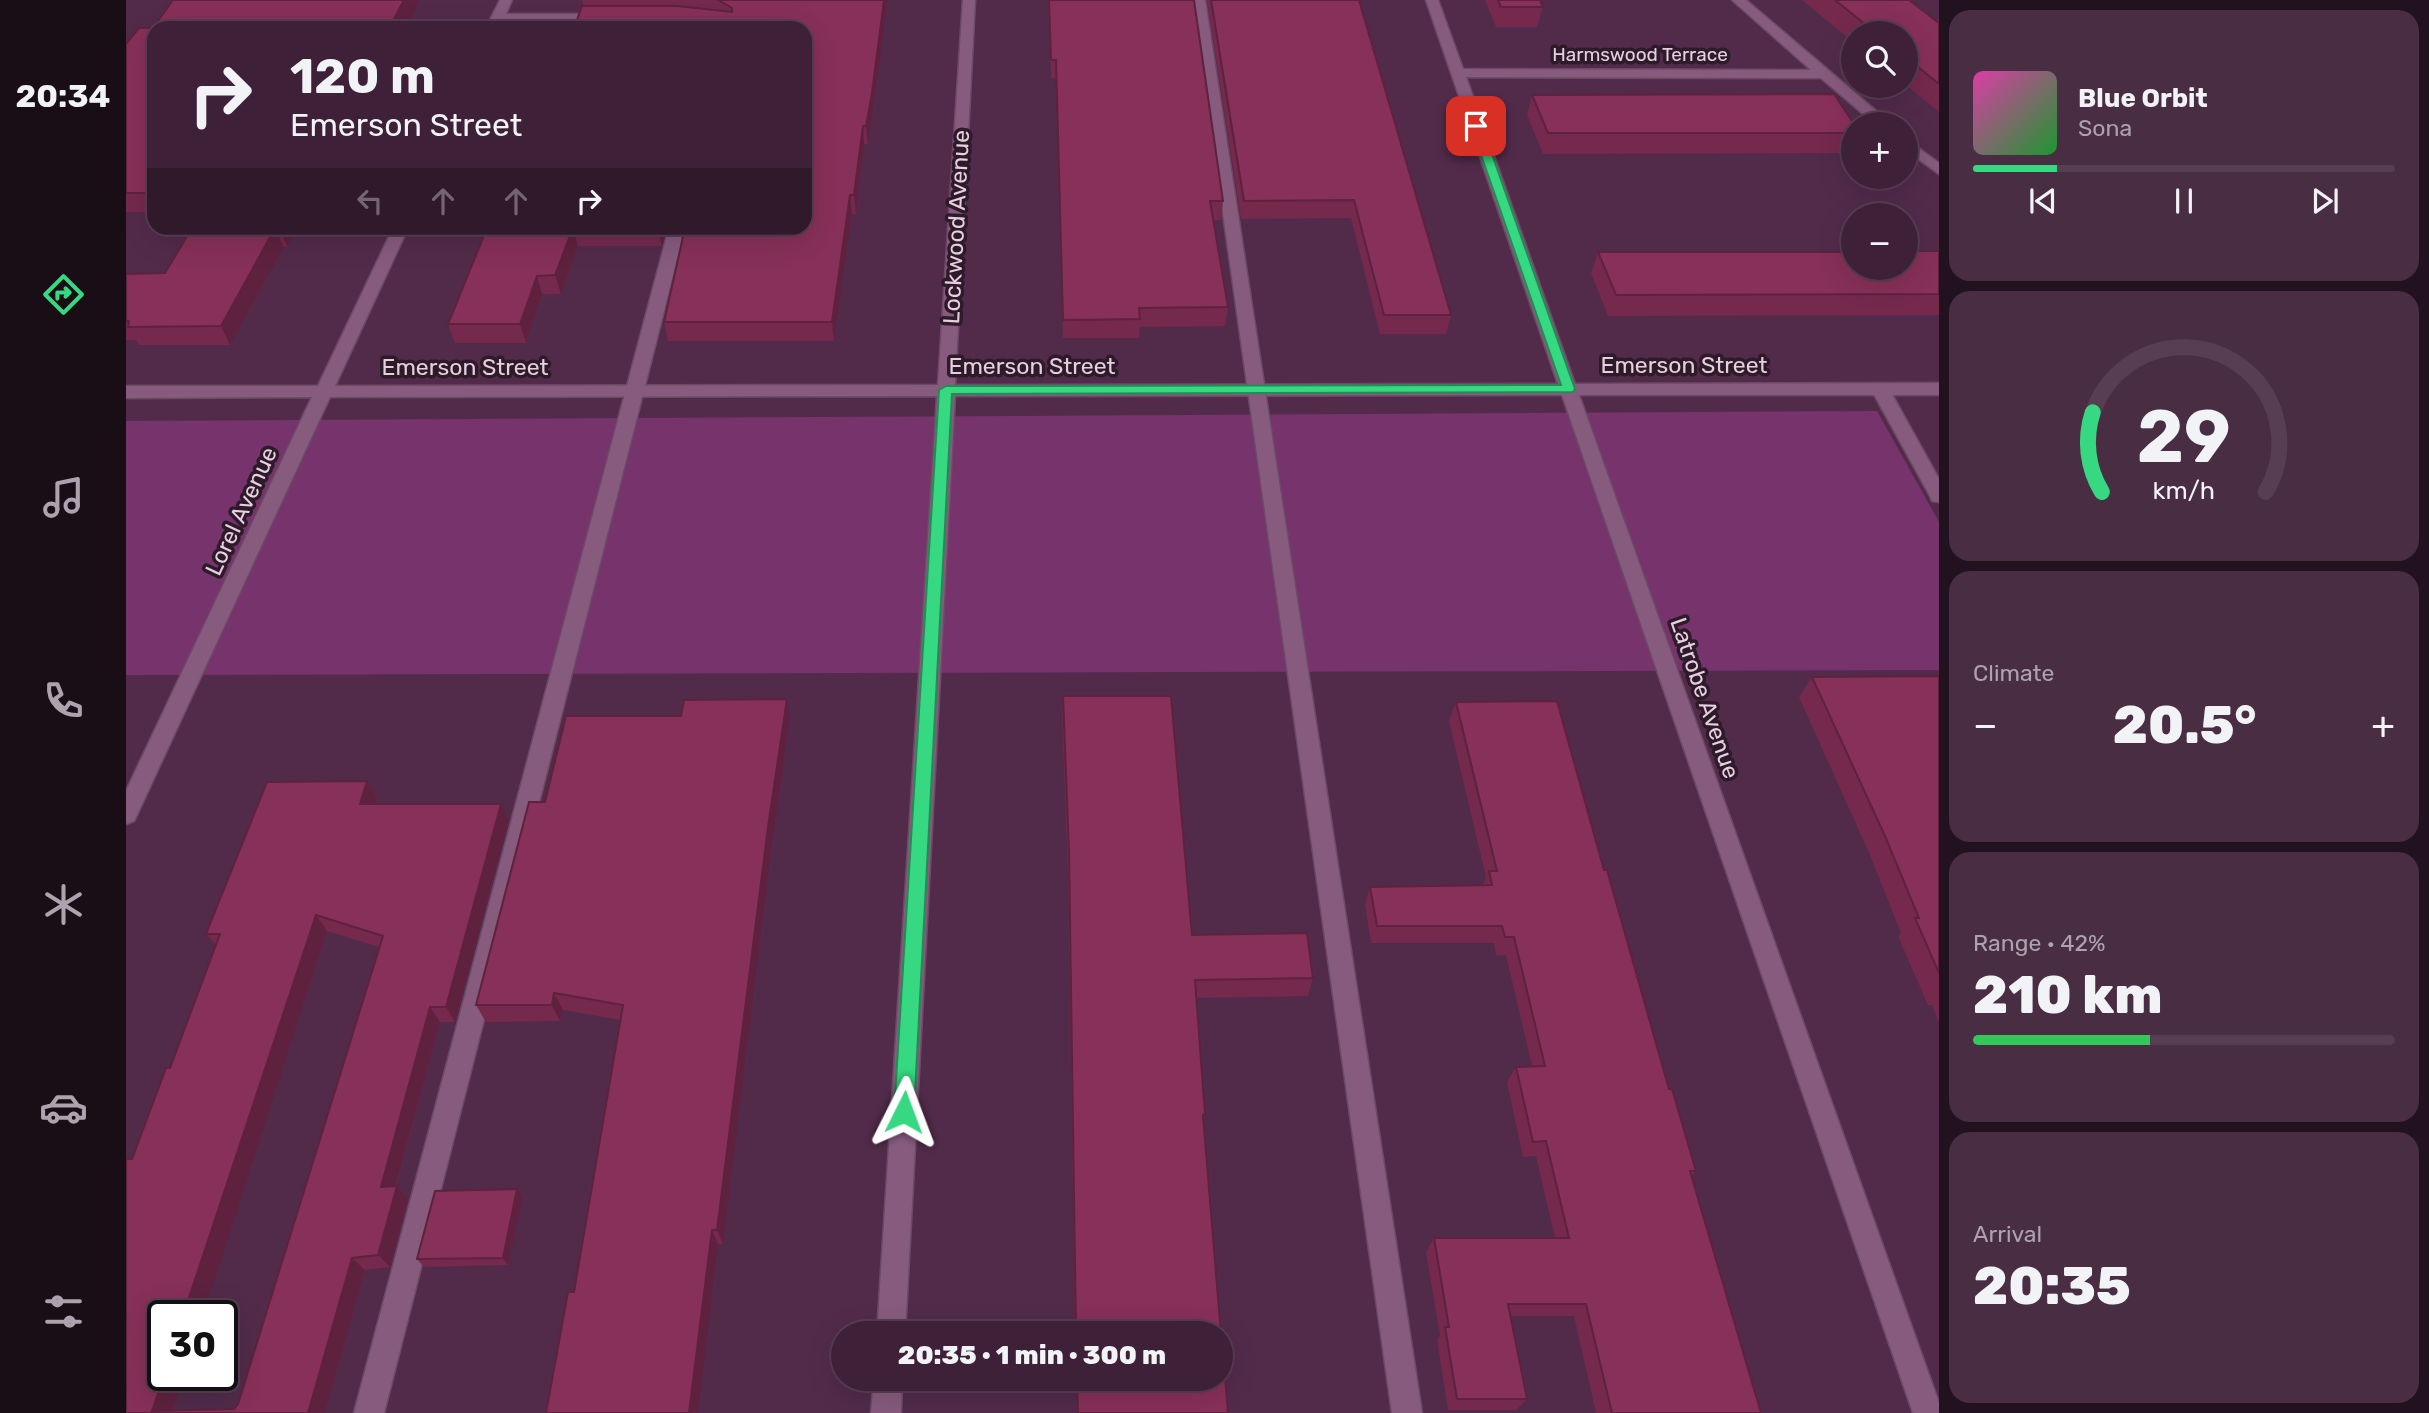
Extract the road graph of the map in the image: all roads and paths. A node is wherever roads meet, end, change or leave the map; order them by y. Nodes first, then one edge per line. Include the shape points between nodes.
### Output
1 (506, 0) edge
2 (969, 0) edge
3 (1199, 0) edge
4 (1432, 0) edge
5 (1738, 0) edge
6 (615, 18) edge
7 (496, 21) edge
8 (543, 21) edge
9 (1458, 73) junction
10 (1822, 74) junction
11 (1868, 112) edge
12 (1918, 153) edge
13 (1939, 170) edge
14 (397, 235) edge
15 (675, 235) edge
16 (1569, 389) junction
17 (1880, 389) junction
18 (1939, 389) edge
19 (946, 390) junction
20 (1257, 390) junction
21 (632, 391) junction
22 (126, 392) edge
23 (323, 392) junction
24 (1939, 496) edge
25 (126, 815) edge
26 (892, 1321) edge
27 (887, 1391) edge
28 (369, 1413) edge
29 (886, 1413) edge
30 (1407, 1413) edge
31 (1928, 1413) edge

1 - 7 street
2 - 19 street, Lockwood Avenue
3 - 20 street
4 - 9 street, Latrobe Avenue
5 - 10 street
6 - 8 street
9 - 10 street, Harmswood Terrace
9 - 16 street, Latrobe Avenue
10 - 11 street
12 - 13 street
14 - 23 street, Lorel Avenue
15 - 21 street
16 - 17 street, Emerson Street
16 - 20 street, Emerson Street
16 - 31 street, Latrobe Avenue
17 - 18 street, Emerson Street
17 - 24 street
19 - 20 street, Emerson Street
19 - 21 street, Emerson Street
19 - 26 street, Lockwood Avenue
20 - 30 street
21 - 23 street, Emerson Street
21 - 28 street
22 - 23 street, Emerson Street
23 - 25 street, Lorel Avenue
27 - 29 street

